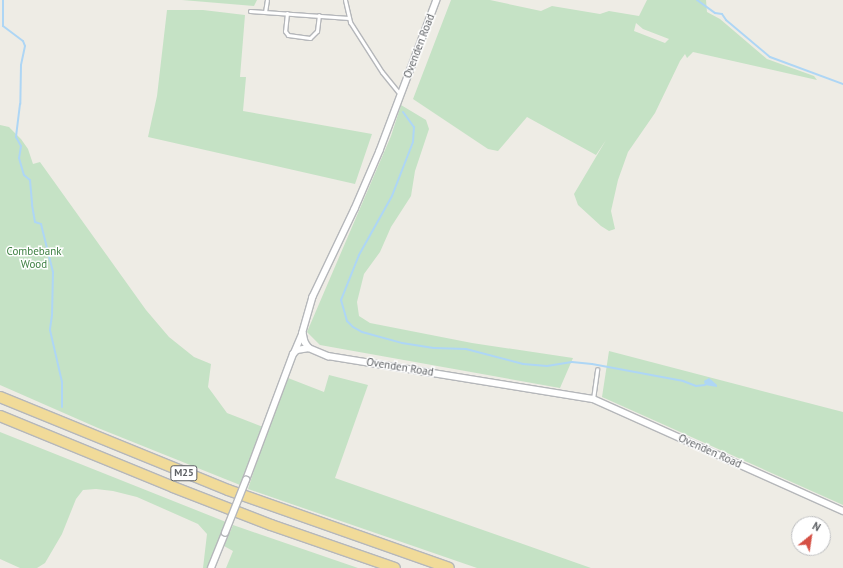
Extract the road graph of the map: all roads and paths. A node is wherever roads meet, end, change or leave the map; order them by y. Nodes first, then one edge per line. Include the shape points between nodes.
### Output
1 (266, 0) edge
2 (345, 0) edge
3 (437, 0) edge
4 (250, 10) dead end
5 (266, 12) junction
6 (287, 13) junction
7 (318, 15) junction
8 (349, 18) junction
9 (400, 94) junction
10 (303, 333) junction
11 (309, 348) junction
12 (293, 354) junction
13 (597, 369) dead end
14 (0, 397) edge
15 (593, 399) junction
16 (0, 416) edge
17 (843, 511) edge
18 (211, 568) edge
19 (394, 568) edge
20 (449, 568) edge

1 - 5 lane
2 - 8 lane
3 - 9 street, Ovenden Road
4 - 5 lane
5 - 6 lane
6 - 7 lane
6 - 7 lane via 285,31 288,35 310,38 317,31
7 - 8 lane
8 - 9 lane via 382,72
9 - 10 street, Ovenden Road via 380,151 313,297
10 - 11 street
10 - 12 street, Ovenden Road
11 - 12 street via 297,350
11 - 15 street, Ovenden Road via 328,356
12 - 18 street, Ovenden Road, bridge
13 - 15 lane
14 - 20 highway, M25 via 228,490
15 - 17 street, Ovenden Road
16 - 19 highway, M25 via 180,490

